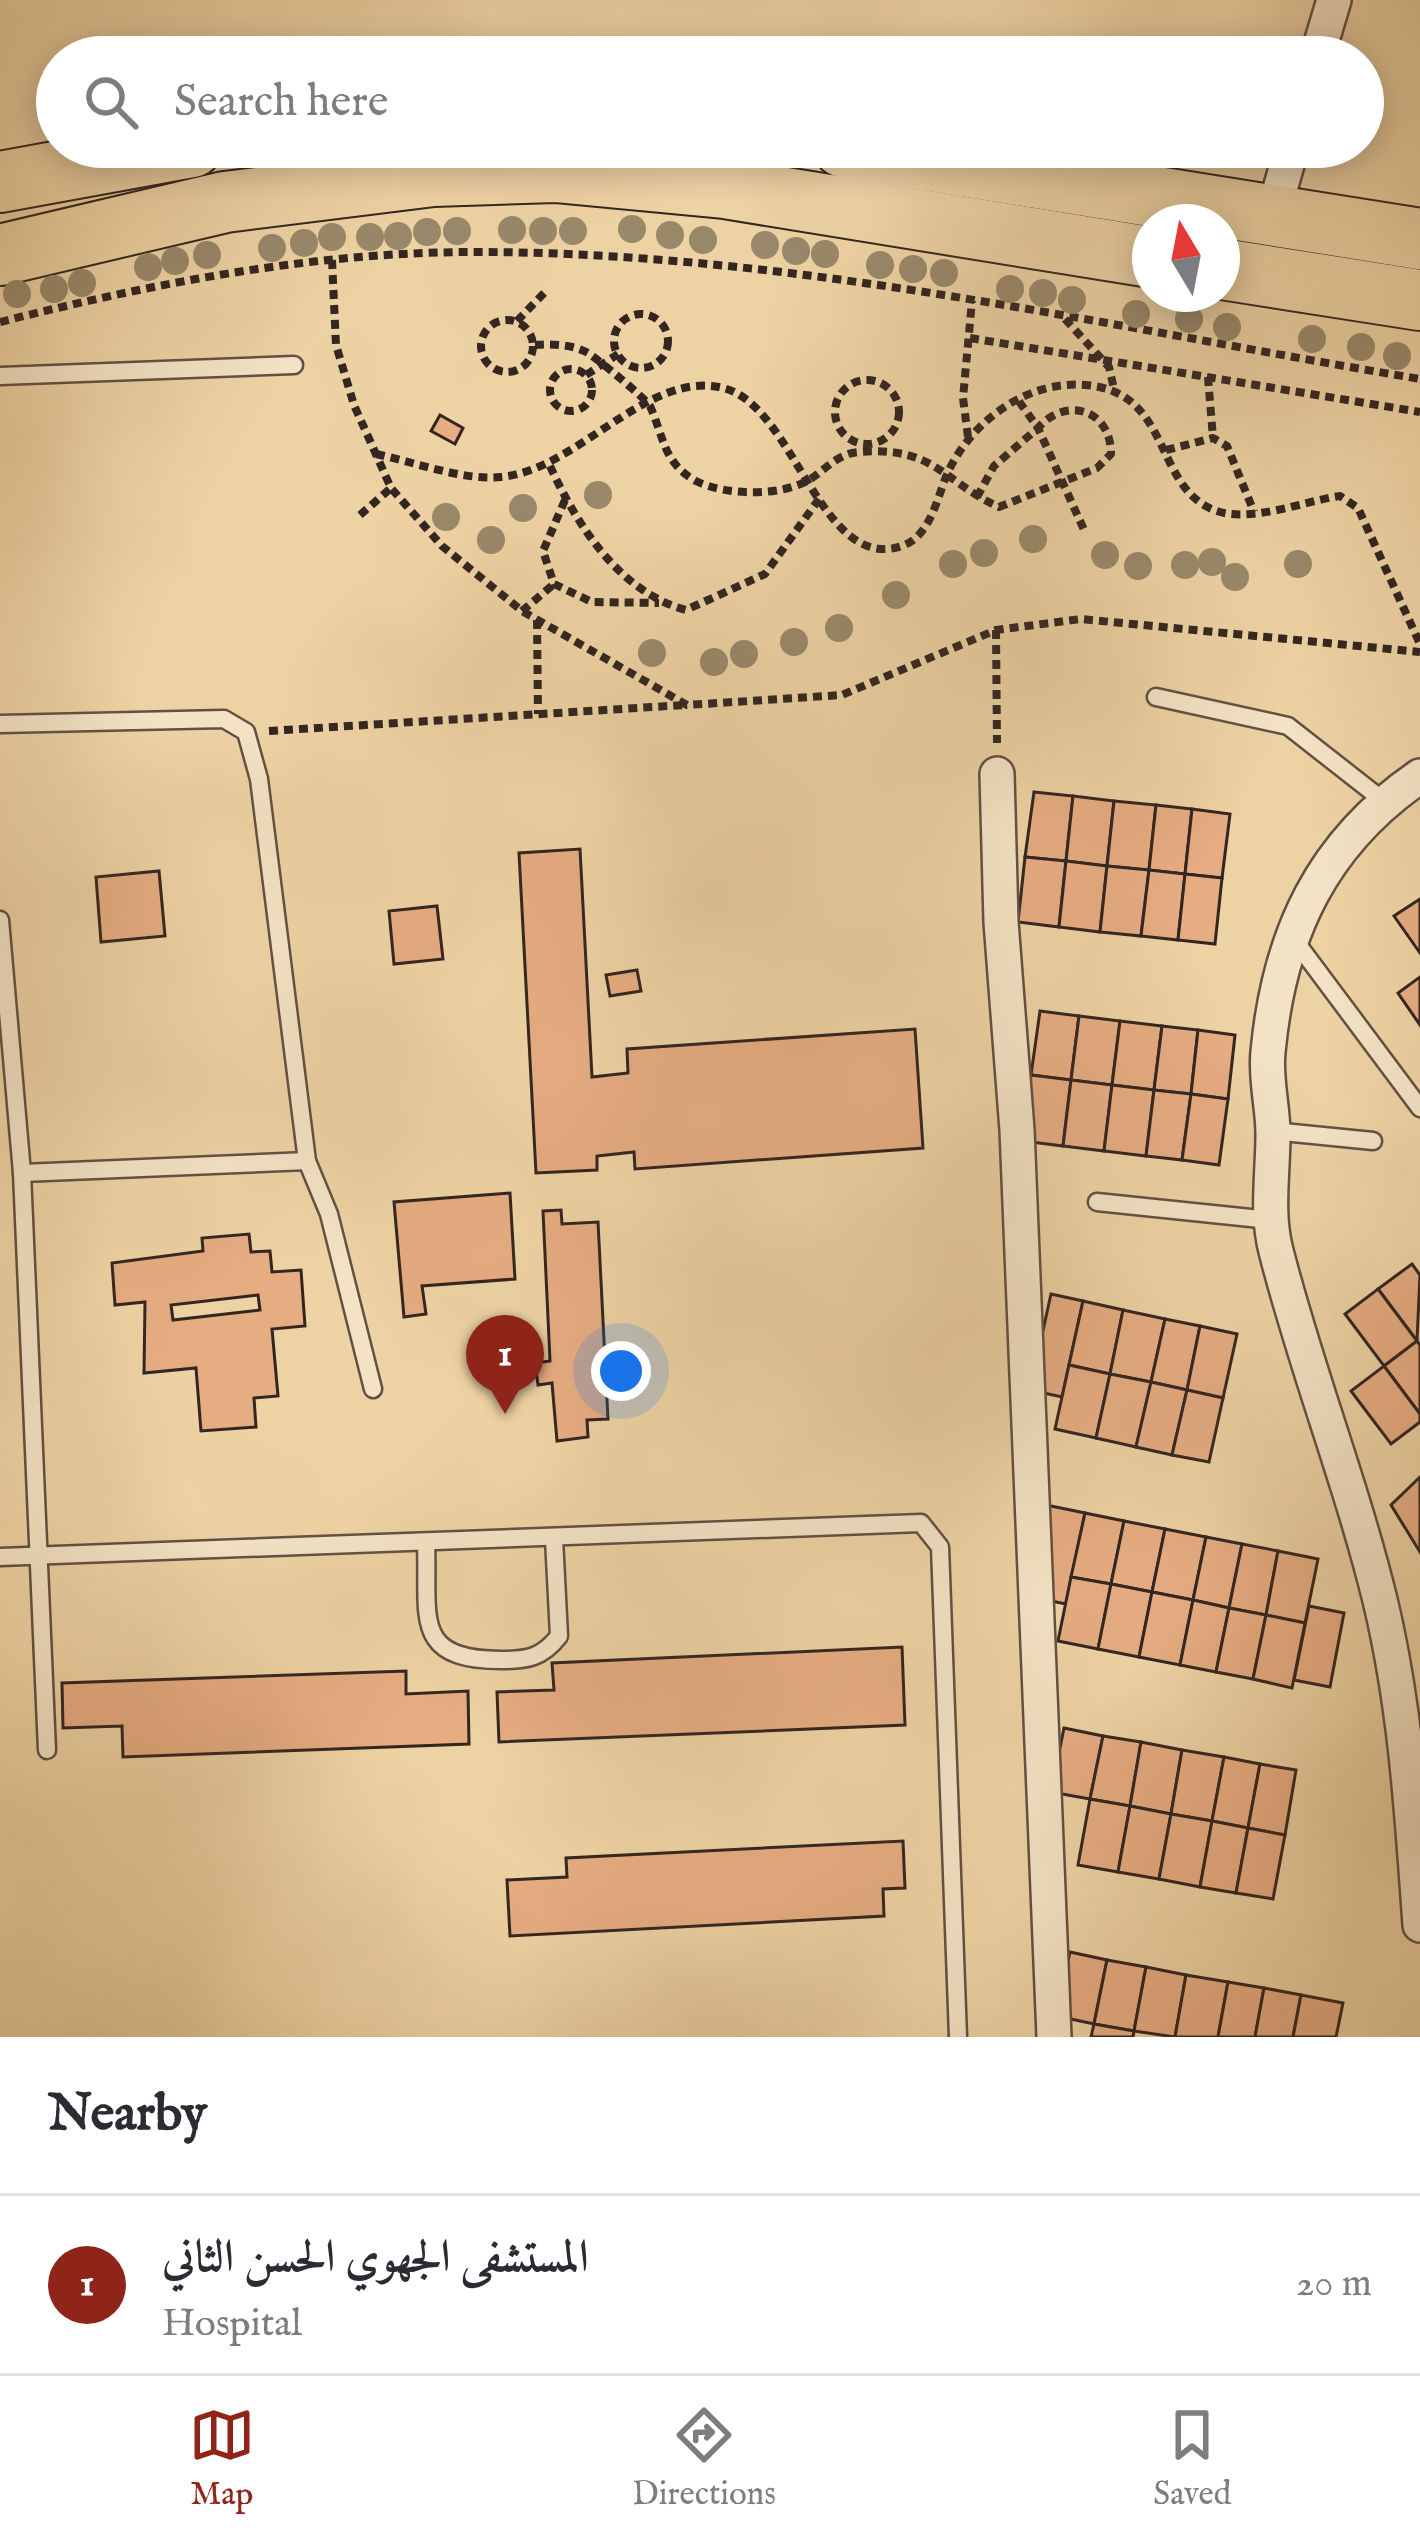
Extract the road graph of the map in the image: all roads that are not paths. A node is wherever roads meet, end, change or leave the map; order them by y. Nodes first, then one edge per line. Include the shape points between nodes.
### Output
1 (1334, 0) edge
2 (1323, 36) edge
3 (77, 168) edge
4 (978, 168) edge
5 (1286, 168) edge
6 (0, 182) edge
7 (1273, 214) junction
8 (1420, 239) edge
9 (1132, 254) edge
10 (0, 255) edge
11 (1240, 272) edge
12 (1420, 300) edge
13 (294, 365) dead end
14 (0, 376) edge
15 (1156, 698) dead end
16 (0, 724) edge
17 (997, 774) road end
18 (1420, 776) edge
19 (1384, 802) junction
20 (0, 920) edge
21 (1292, 937) junction
22 (6, 1054) edge
23 (1420, 1108) edge
24 (1273, 1131) junction
25 (1373, 1142) dead end
26 (307, 1161) junction
27 (22, 1173) junction
28 (1096, 1202) dead end
29 (1270, 1220) junction
30 (374, 1389) dead end
31 (554, 1539) junction
32 (426, 1544) junction
33 (0, 1557) edge
34 (36, 1557) junction
35 (47, 1750) dead end
36 (1420, 1924) edge
37 (958, 2037) edge
38 (1054, 2037) edge

1 - 2 street
3 - 6 highway
4 - 7 highway
5 - 7 street
7 - 8 highway
9 - 10 highway via 724,188 555,172 433,176 225,202
11 - 12 highway
13 - 14 lane
15 - 19 lane via 1288,726
16 - 26 lane via 224,719 246,732 259,779
17 - 38 street
18 - 19 street
19 - 21 street via 1343,839
20 - 22 lane
21 - 23 lane
21 - 24 street via 1267,1055
22 - 27 lane
24 - 25 lane
24 - 29 street
26 - 27 lane
26 - 30 lane via 329,1214
27 - 34 lane
28 - 29 lane
29 - 36 street via 1356,1508 1405,1711
31 - 32 lane
31 - 32 lane via 559,1636 531,1660 460,1660 436,1642
31 - 37 lane via 921,1523 934,1533
32 - 34 lane
33 - 34 lane
34 - 35 lane

